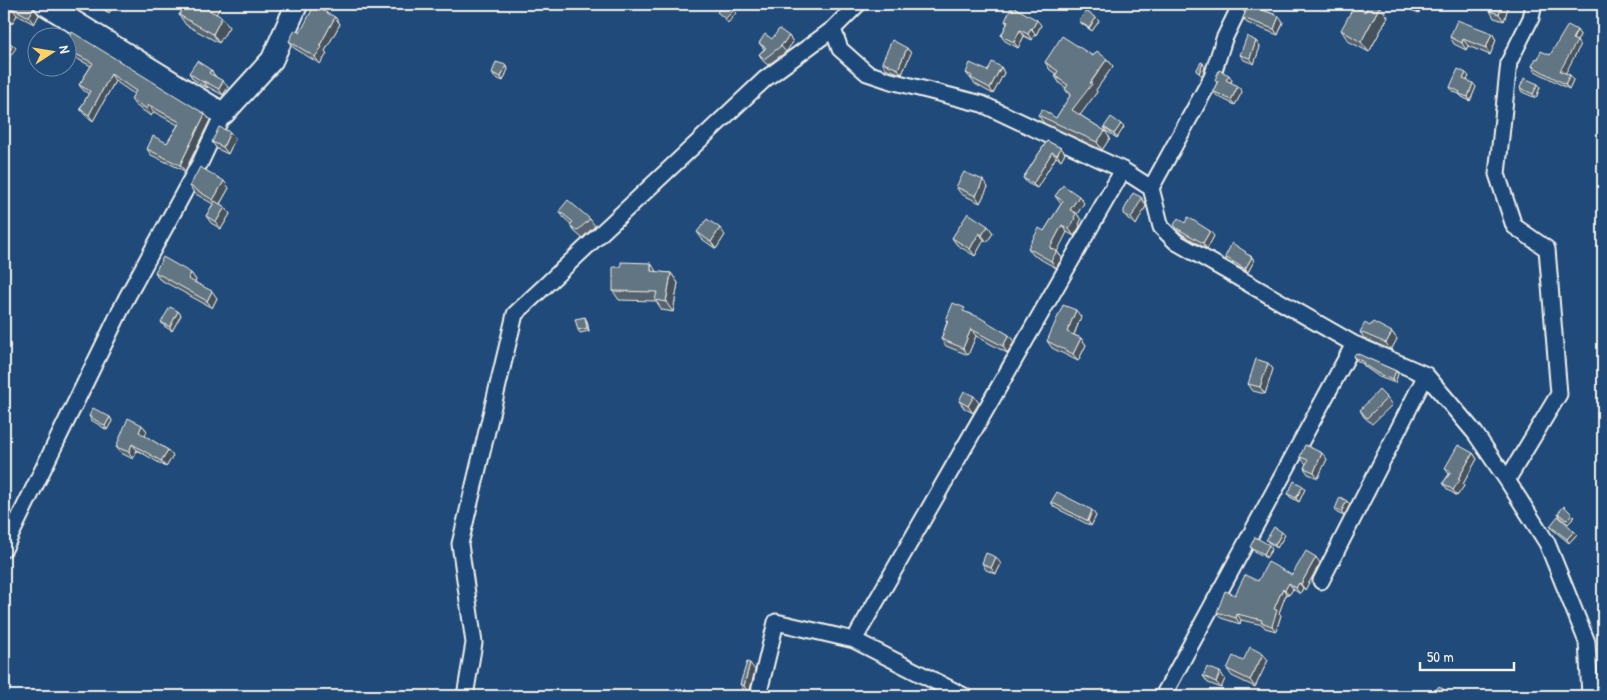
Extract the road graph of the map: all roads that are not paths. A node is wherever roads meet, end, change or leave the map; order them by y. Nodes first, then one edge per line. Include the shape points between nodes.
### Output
1 (45, 4) edge
2 (297, 4) edge
3 (858, 4) edge
4 (1242, 4) edge
5 (1534, 4) edge
6 (833, 29) junction
7 (224, 114) junction
8 (1123, 170) junction
9 (1151, 188) junction
10 (1354, 344) junction
11 (1426, 375) junction
12 (1507, 480) junction
13 (4, 549) edge
14 (1321, 582) dead end
15 (854, 640) junction
16 (465, 696) edge
17 (758, 696) edge
18 (964, 696) edge
19 (1164, 696) edge
20 (1590, 696) edge

1 - 7 street
2 - 7 street via 272,60
3 - 6 street
4 - 9 street via 1224,39 1212,77
5 - 12 street via 1531,18 1509,62 1497,174 1514,226 1547,249 1559,394
6 - 8 street via 840,49 867,73 982,104
6 - 16 street via 765,79 515,314 460,544 474,643
7 - 13 street via 127,297
8 - 9 street
8 - 15 street
9 - 10 street via 1160,227 1176,242
10 - 11 street
10 - 19 street
11 - 12 street via 1475,432
11 - 14 street
12 - 20 street via 1547,543 1587,642
15 - 17 street via 776,622
15 - 18 street

